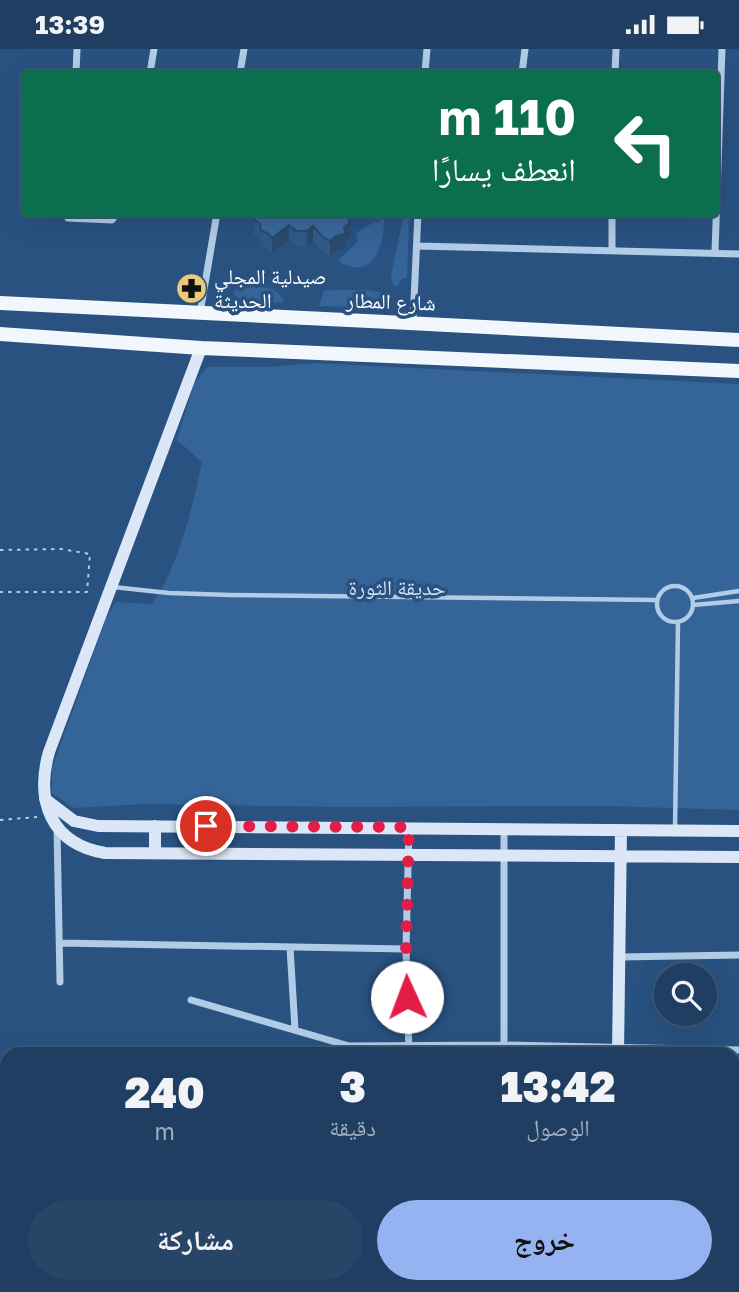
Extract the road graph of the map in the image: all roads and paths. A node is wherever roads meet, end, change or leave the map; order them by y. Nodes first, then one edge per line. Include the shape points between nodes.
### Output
1 (77, 49) edge
2 (154, 49) edge
3 (244, 49) edge
4 (427, 49) edge
5 (525, 49) edge
6 (616, 49) edge
7 (722, 49) edge
8 (76, 70) edge
9 (150, 70) edge
10 (240, 70) edge
11 (425, 70) edge
12 (522, 70) edge
13 (615, 70) edge
14 (719, 136) edge
15 (68, 217) edge
16 (114, 217) edge
17 (216, 217) edge
18 (418, 217) edge
19 (612, 217) edge
20 (716, 217) edge
21 (416, 246) junction
22 (611, 250) junction
23 (715, 252) junction
24 (739, 254) edge
25 (0, 303) edge
26 (200, 313) junction
27 (413, 321) junction
28 (0, 334) edge
29 (739, 339) edge
30 (201, 348) junction
31 (739, 371) edge
32 (0, 550) edge
33 (112, 587) junction
34 (739, 591) edge
35 (0, 592) edge
36 (693, 599) junction
37 (657, 600) junction
38 (739, 601) edge
39 (694, 605) junction
40 (678, 622) junction
41 (45, 799) junction
42 (49, 815) junction
43 (0, 820) edge
44 (74, 821) junction
45 (155, 826) junction
46 (409, 827) junction
47 (504, 828) junction
48 (621, 830) junction
49 (675, 830) junction
50 (61, 831) junction
51 (739, 831) edge
52 (155, 853) junction
53 (408, 855) junction
54 (504, 855) junction
55 (620, 856) junction
56 (739, 856) edge
57 (60, 943) junction
58 (290, 947) junction
59 (406, 949) junction
60 (739, 955) edge
61 (619, 957) junction
62 (60, 982) dead end
63 (191, 1000) dead end
64 (295, 1030) junction
65 (364, 1047) edge
66 (409, 1047) edge
67 (504, 1047) edge
68 (618, 1047) edge

1 - 8 street
2 - 9 street
3 - 10 street
4 - 11 street
5 - 12 street
6 - 13 street
7 - 14 street
15 - 16 street
17 - 26 street
18 - 21 street
19 - 22 street
20 - 23 street
21 - 22 street
21 - 27 street
22 - 23 street
23 - 24 street
25 - 26 main road, شارع المطار
26 - 27 main road, شارع المطار
27 - 29 main road, شارع المطار
28 - 30 main road
30 - 31 main road
30 - 33 street
32 - 35 path via 61,549 90,554 87,592
33 - 37 lane via 229,595
33 - 41 street via 49,752
34 - 36 lane
36 - 37 lane via 677,585 664,589
36 - 39 lane
37 - 40 lane via 663,618
38 - 39 lane
39 - 40 lane via 688,617
40 - 49 lane
41 - 42 street
41 - 44 street
42 - 43 path
42 - 50 street
44 - 45 street via 98,826
44 - 50 street
45 - 46 street
45 - 52 street
46 - 47 street
46 - 53 street
47 - 48 street
47 - 54 street
48 - 49 street
48 - 55 street
49 - 51 street
50 - 52 street via 94,851
50 - 57 street
52 - 53 street
53 - 54 street
53 - 59 street
54 - 55 street
54 - 67 street
55 - 56 street
55 - 61 street
57 - 58 street
57 - 62 street
58 - 59 street
58 - 64 street
59 - 66 street
60 - 61 street
61 - 68 street
63 - 64 street
64 - 65 street

